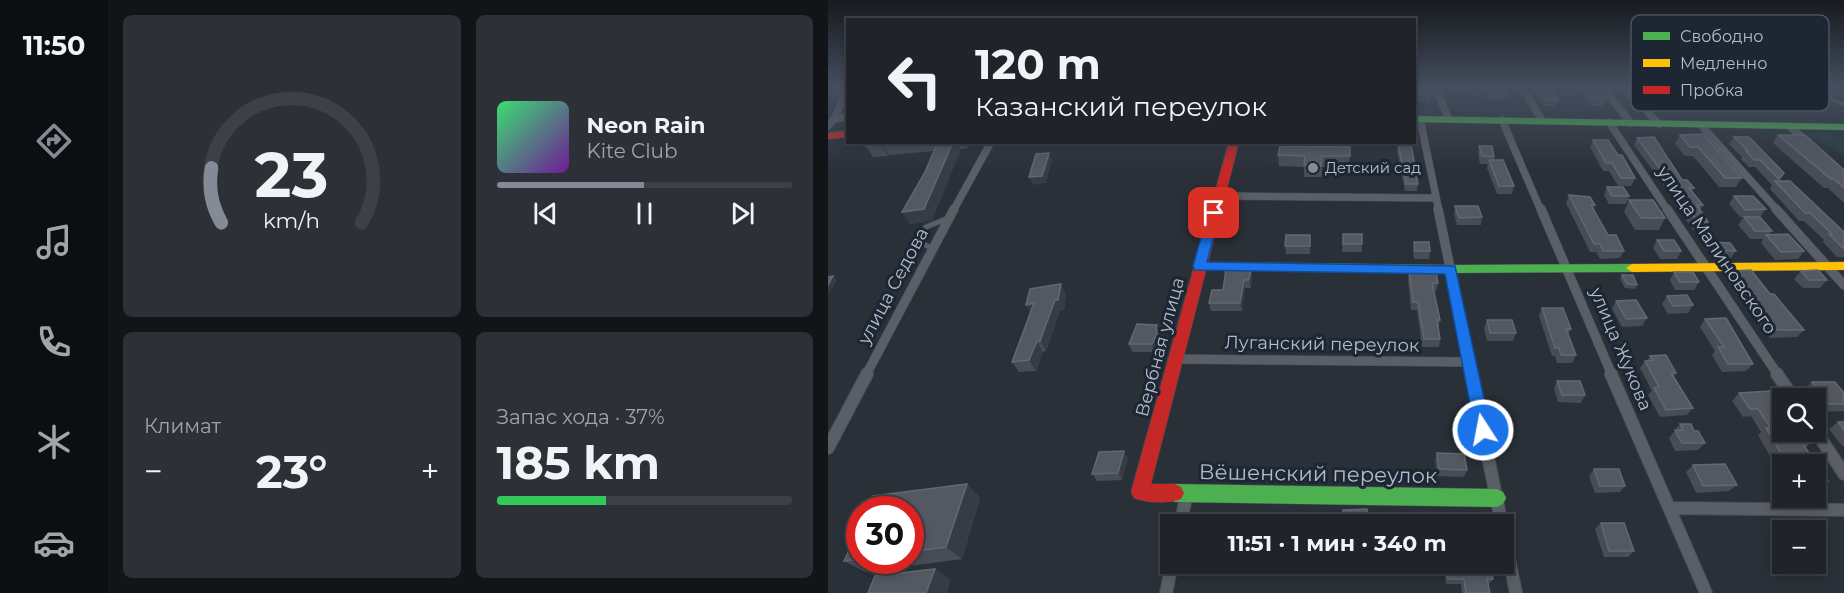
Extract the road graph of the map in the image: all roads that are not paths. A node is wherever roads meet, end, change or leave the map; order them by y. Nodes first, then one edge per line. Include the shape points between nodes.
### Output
1 (836, 115) edge
2 (1447, 115) edge
3 (1539, 115) edge
4 (1624, 115) edge
5 (1650, 115) edge
6 (846, 117) edge
7 (1449, 118) junction
8 (834, 119) junction
9 (1417, 119) edge
10 (1502, 120) junction
11 (1542, 120) junction
12 (1609, 122) junction
13 (1631, 123) junction
14 (1659, 124) junction
15 (1701, 125) junction
16 (828, 126) edge
17 (1789, 126) junction
18 (1844, 127) edge
19 (846, 134) edge
20 (828, 136) edge
21 (990, 144) edge
22 (1233, 144) edge
23 (1813, 147) edge
24 (1219, 196) junction
25 (1436, 198) junction
26 (949, 218) junction
27 (933, 249) junction
28 (1826, 265) junction
29 (1200, 266) junction
30 (1844, 266) edge
31 (1707, 268) junction
32 (1451, 269) junction
33 (1568, 269) junction
34 (1844, 285) edge
35 (1175, 359) junction
36 (1469, 362) junction
37 (1787, 388) edge
38 (1823, 442) edge
39 (828, 448) edge
40 (1844, 474) edge
41 (1140, 492) joint
42 (1187, 493) junction
43 (1497, 498) junction
44 (1671, 508) junction
45 (1844, 510) edge
46 (1182, 514) edge
47 (1500, 514) edge
48 (1170, 574) edge
49 (1512, 574) edge
50 (1166, 593) edge
51 (1516, 593) edge
52 (1706, 593) edge

1 - 8 street
2 - 7 street
3 - 11 street
4 - 13 street
5 - 14 street
6 - 8 street
7 - 9 street
7 - 10 street
8 - 16 street
9 - 25 street
10 - 11 street
10 - 33 street, улица Жукова
11 - 12 street
12 - 13 street
12 - 31 street, улица Малиновского
13 - 14 street
14 - 15 street
15 - 17 street
15 - 28 street
17 - 18 street
17 - 23 street
19 - 20 street
21 - 26 street, улица Седова
22 - 24 street, Вербная улица
24 - 25 street
24 - 29 street, Вербная улица
25 - 32 street
26 - 27 street, улица Седова
26 - 27 lane via 926,227 918,242
27 - 39 street, улица Седова
28 - 30 street
28 - 31 street
28 - 34 street
29 - 32 street
29 - 35 street, Вербная улица
31 - 33 street
31 - 37 street, улица Малиновского
32 - 33 street
32 - 36 street
33 - 44 street, улица Жукова
35 - 36 street, Луганский переулок
35 - 41 street, Вербная улица
36 - 43 street
38 - 40 street
41 - 42 street, Вёшенский переулок
42 - 43 street, Вёшенский переулок
42 - 46 street
43 - 47 street
44 - 45 street
44 - 52 street, улица Жукова
48 - 50 street
49 - 51 street

